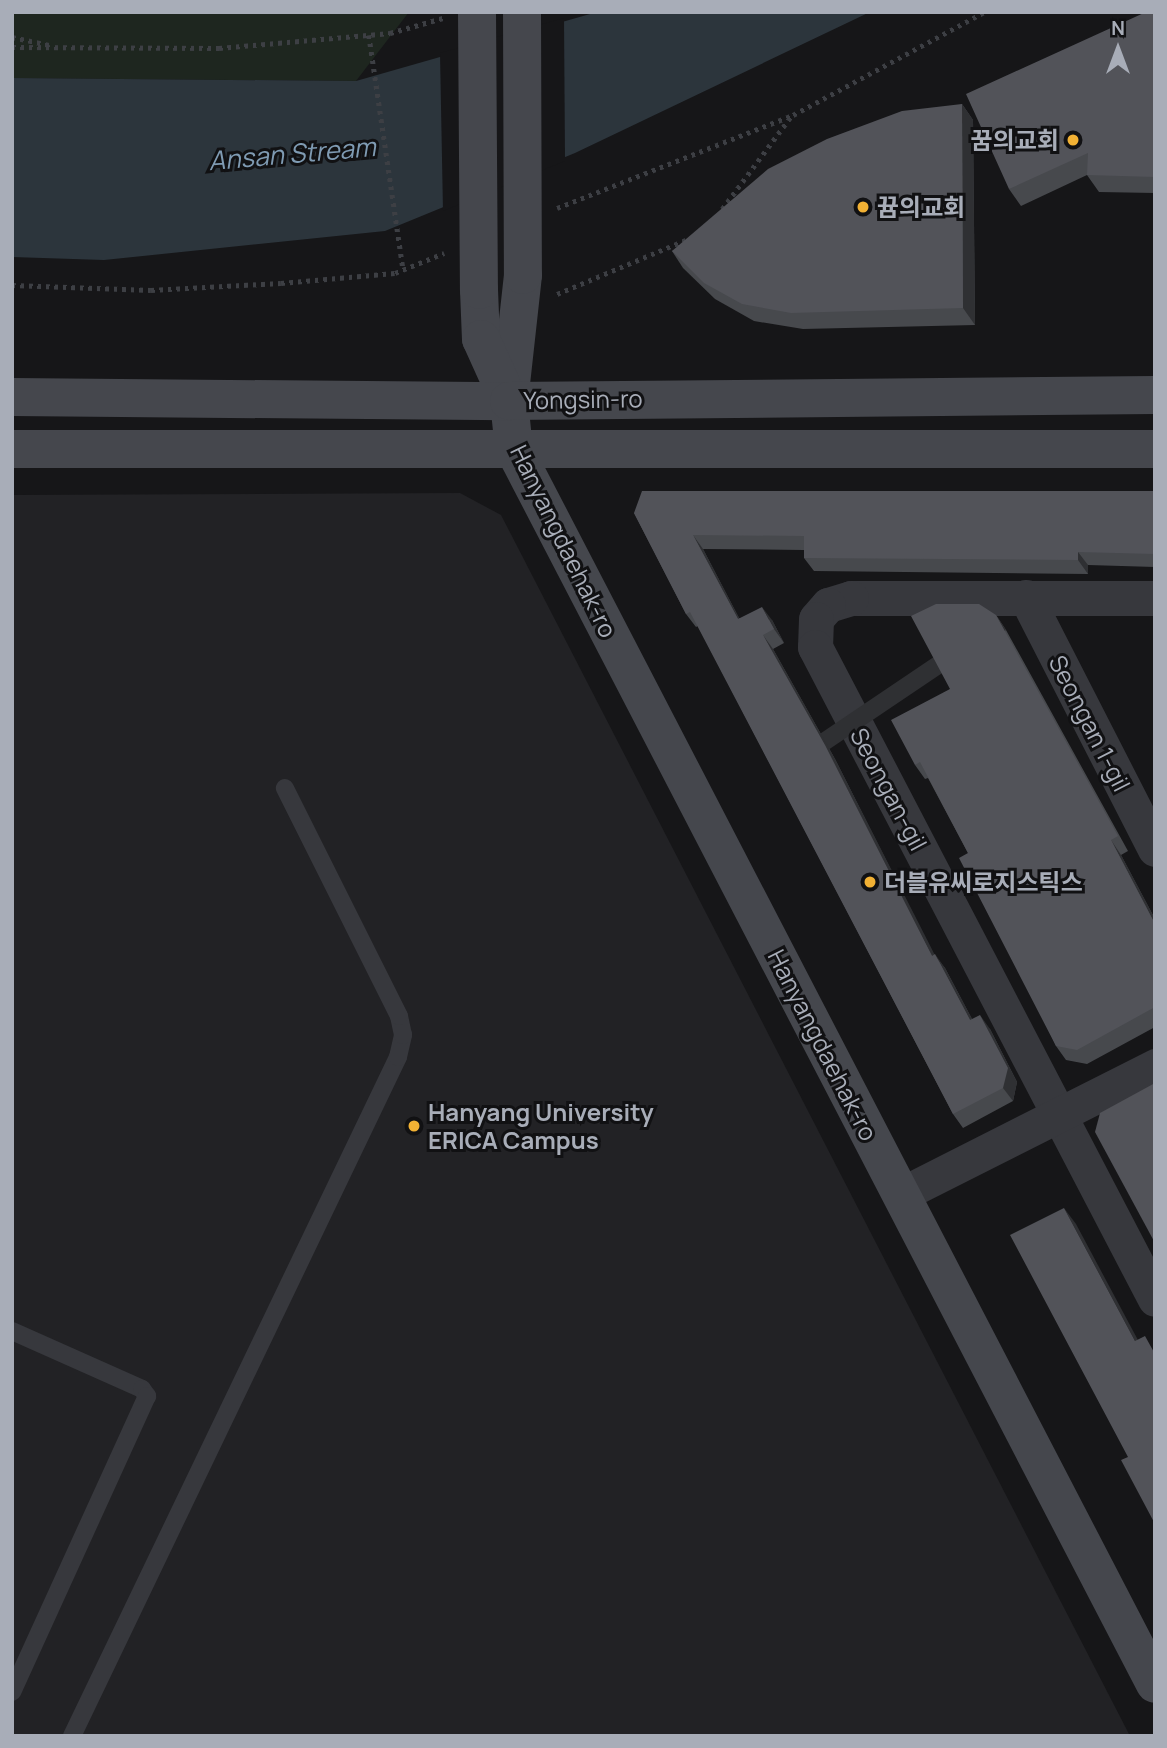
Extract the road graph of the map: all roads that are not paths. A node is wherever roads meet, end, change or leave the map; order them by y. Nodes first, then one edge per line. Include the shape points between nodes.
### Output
1 (522, 12) edge
2 (465, 14) edge
3 (1155, 395) edge
4 (12, 397) edge
5 (509, 401) junction
6 (12, 449) edge
7 (514, 449) junction
8 (1155, 449) edge
9 (1026, 597) junction
10 (1155, 598) edge
11 (285, 788) dead end
12 (1155, 849) edge
13 (1155, 1066) edge
14 (1059, 1114) junction
15 (900, 1195) junction
16 (1155, 1299) edge
17 (12, 1331) edge
18 (1151, 1667) edge
19 (12, 1692) edge
20 (72, 1736) edge

1 - 5 main road, Hanyangdaehak-ro, bridge via 522,292
2 - 5 main road, Hanyangdaehak-ro, bridge via 481,339
3 - 5 main road, Yongsin-ro
4 - 5 main road, Yongsin-ro
5 - 7 main road, Hanyangdaehak-ro
6 - 7 main road, Yongsin-ro
7 - 8 main road, Yongsin-ro
7 - 15 main road, Hanyangdaehak-ro
9 - 10 street, Seongan-gil
9 - 12 street, Seongan 1-gil
9 - 14 street, Seongan-gil via 851,598 828,605 817,619 815,648
11 - 20 lane via 399,1016 403,1035 398,1057
13 - 14 street
14 - 15 street
14 - 16 street, Seongan-gil
15 - 18 main road, Hanyangdaehak-ro
17 - 19 lane via 142,1389 147,1396

